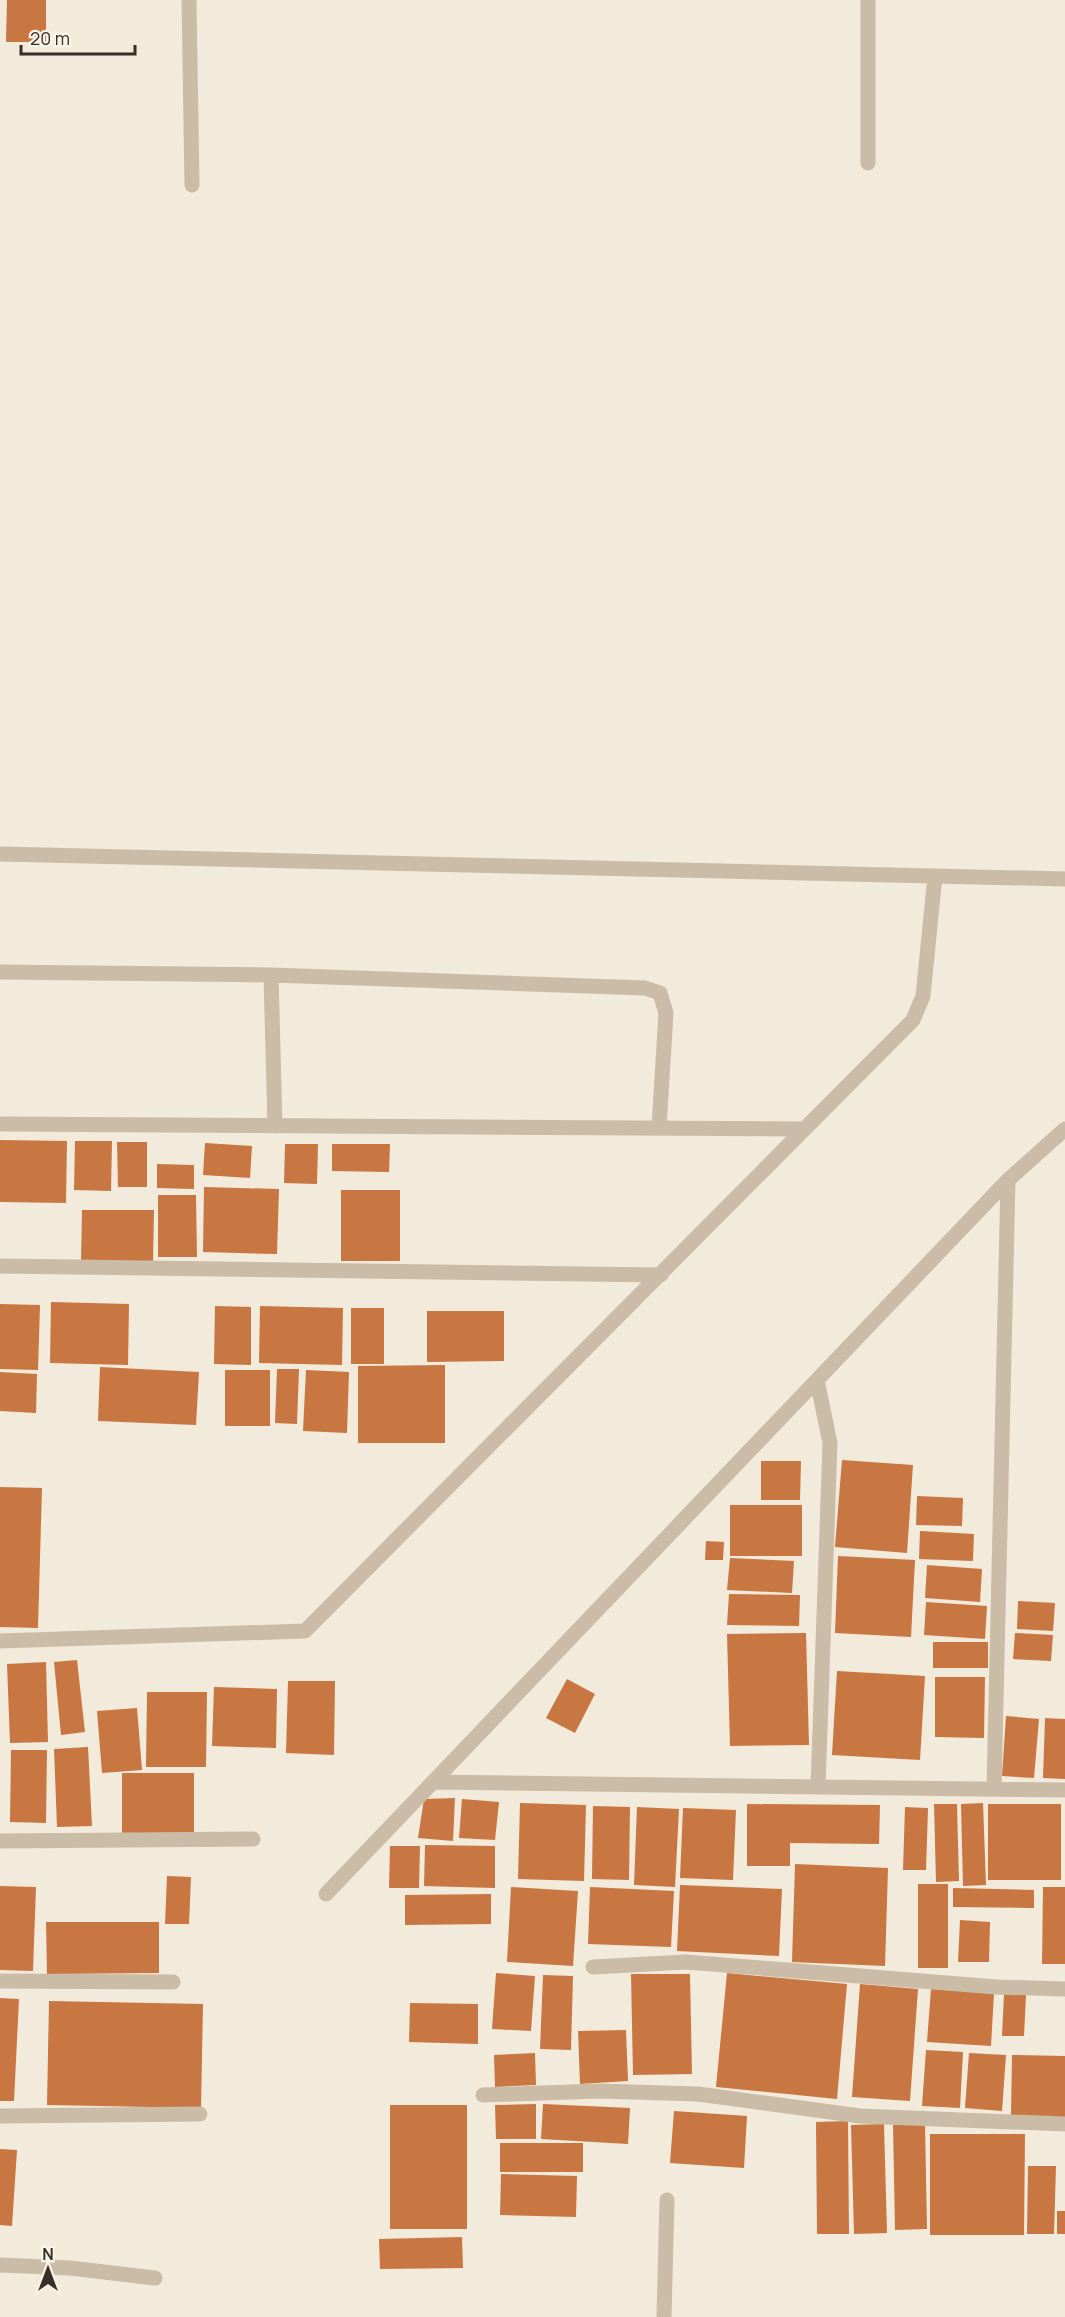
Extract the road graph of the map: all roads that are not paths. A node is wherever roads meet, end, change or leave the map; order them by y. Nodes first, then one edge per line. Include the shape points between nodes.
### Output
1 (189, 0) edge
2 (867, 0) edge
3 (868, 163) dead end
4 (192, 185) dead end
5 (0, 854) edge
6 (935, 876) junction
7 (1065, 879) edge
8 (0, 972) edge
9 (271, 975) junction
10 (0, 1124) edge
11 (275, 1126) junction
12 (659, 1128) junction
13 (802, 1129) junction
14 (1065, 1129) edge
15 (1008, 1180) junction
16 (0, 1266) edge
17 (661, 1275) junction
18 (817, 1380) junction
19 (0, 1641) edge
20 (433, 1782) junction
21 (818, 1787) junction
22 (994, 1789) junction
23 (1065, 1790) edge
24 (253, 1839) dead end
25 (0, 1841) edge
26 (326, 1894) dead end
27 (593, 1967) dead end
28 (0, 1981) edge
29 (173, 1982) dead end
30 (1065, 1989) edge
31 (483, 2095) dead end
32 (200, 2114) dead end
33 (0, 2116) edge
34 (1065, 2124) edge
35 (667, 2200) dead end
36 (0, 2265) edge
37 (155, 2278) dead end
38 (664, 2317) edge

1 - 4 street
2 - 3 street
5 - 6 street
6 - 7 street
6 - 13 street via 923,996 913,1020
8 - 9 street
9 - 11 street
9 - 12 street via 645,988 660,993 666,1013
10 - 11 street
11 - 12 street
12 - 13 street
13 - 17 street
14 - 15 street
15 - 18 street
15 - 22 street
16 - 17 street
17 - 19 street via 305,1631
18 - 20 street
18 - 21 street via 830,1443
20 - 21 street
20 - 26 street
21 - 22 street
22 - 23 street
24 - 25 street
27 - 30 street via 686,1962
28 - 29 street
31 - 34 street via 598,2091 698,2094 860,2116
32 - 33 street
35 - 38 street
36 - 37 street

